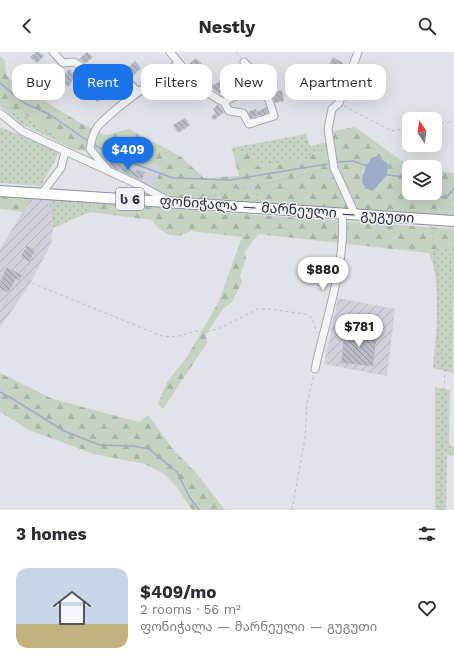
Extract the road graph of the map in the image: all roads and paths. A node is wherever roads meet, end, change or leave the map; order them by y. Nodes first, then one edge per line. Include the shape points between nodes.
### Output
1 (53, 52) edge
2 (170, 52) edge
3 (236, 52) edge
4 (358, 52) edge
5 (244, 62) edge
6 (179, 63) junction
7 (138, 92) junction
8 (228, 100) edge
9 (268, 100) edge
10 (224, 102) junction
11 (339, 103) junction
12 (0, 114) edge
13 (454, 122) edge
14 (442, 123) edge
15 (402, 129) edge
16 (90, 149) junction
17 (65, 152) junction
18 (78, 158) junction
19 (334, 168) junction
20 (110, 173) junction
21 (255, 186) junction
22 (0, 191) edge
23 (42, 193) junction
24 (171, 202) junction
25 (204, 204) junction
26 (260, 208) junction
27 (342, 213) junction
28 (355, 214) junction
29 (430, 218) junction
30 (454, 220) edge
31 (29, 228) dead end
32 (23, 276) junction
33 (0, 312) edge
34 (321, 340) junction
35 (315, 369) joint
36 (292, 510) edge
37 (440, 510) edge

1 - 7 street via 63,63 74,62 103,80 122,75
2 - 6 street
3 - 5 path
4 - 11 street
6 - 7 street
6 - 10 street via 215,98
7 - 16 street via 97,127
8 - 10 street
9 - 10 street via 274,116 249,124 243,112 229,111
11 - 15 path via 391,131
11 - 19 street via 332,109 328,129
12 - 17 street via 22,131
13 - 14 path
16 - 18 street
16 - 20 street
17 - 18 street
17 - 23 street via 62,168
18 - 20 street
19 - 21 path
19 - 28 street
20 - 24 street
21 - 25 path via 205,198
21 - 26 path
22 - 23 highway, ფონიჭალა — მარნეული — გუგუთი / ს 6
23 - 24 highway, ფონიჭალა — მარნეული — გუგუთი / ს 6
24 - 25 highway, ფონიჭალა — მარნეული — გუგუთი / ს 6
25 - 26 highway, ფონიჭალა — მარნეული — გუგუთი / ს 6
26 - 27 highway, ფონიჭალა — მარნეული — გუგუთი / ს 6
27 - 28 highway, ფონიჭალა — მარნეული — გუგუთი / ს 6
27 - 34 street via 344,228 340,264
28 - 29 highway, ფონიჭალა — მარნეული — გუგუთი / ს 6
29 - 30 highway, ფონიჭალა — მარნეული — გუგუთი / ს 6
29 - 37 path via 438,280 438,341 446,370
31 - 32 path via 38,236 40,245
32 - 33 path
32 - 34 path via 29,282 162,336 176,337 195,331 218,329 258,309 269,309 306,314 312,318
34 - 35 street
35 - 36 path via 307,403 305,438

